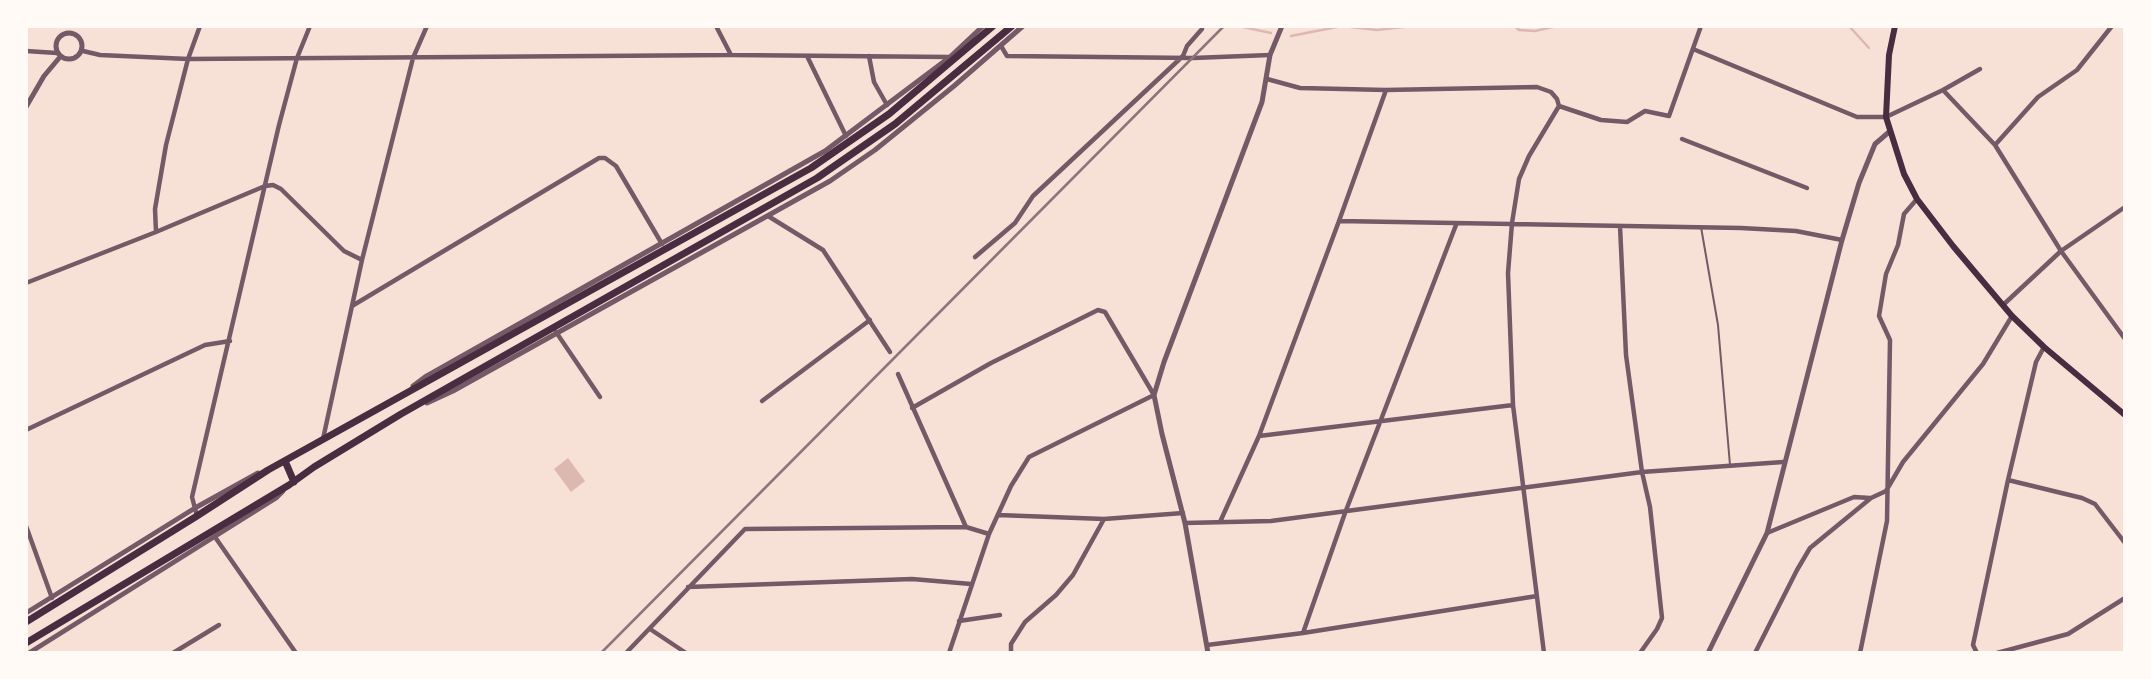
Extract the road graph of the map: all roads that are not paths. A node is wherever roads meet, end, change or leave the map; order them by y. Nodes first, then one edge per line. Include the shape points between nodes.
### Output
1 (200, 26) edge
2 (310, 26) edge
3 (427, 26) edge
4 (716, 26) edge
5 (983, 26) edge
6 (993, 26) edge
7 (1012, 26) edge
8 (1023, 26) edge
9 (1282, 26) edge
10 (1701, 26) edge
11 (1895, 26) edge
12 (2112, 26) edge
13 (1202, 29) dead end
14 (68, 30) edge
15 (1001, 46) junction
16 (1693, 49) junction
17 (26, 51) edge
18 (83, 51) junction
19 (59, 55) junction
20 (732, 55) junction
21 (1270, 55) junction
22 (807, 56) junction
23 (869, 56) junction
24 (1184, 56) junction
25 (950, 57) junction
26 (297, 58) junction
27 (413, 58) junction
28 (188, 59) junction
29 (1980, 69) dead end
30 (1267, 79) junction
31 (1385, 90) junction
32 (1943, 90) junction
33 (888, 106) junction
34 (1559, 106) junction
35 (26, 107) edge
36 (1886, 117) junction
37 (1889, 132) junction
38 (846, 136) junction
39 (1682, 139) dead end
40 (1995, 145) junction
41 (265, 186) junction
42 (1807, 188) dead end
43 (1917, 199) junction
44 (2125, 207) edge
45 (768, 216) junction
46 (1339, 221) junction
47 (1512, 223) junction
48 (1456, 225) junction
49 (1620, 226) junction
50 (1700, 227) junction
51 (156, 232) junction
52 (1842, 240) junction
53 (662, 244) junction
54 (2061, 251) junction
55 (975, 257) dead end
56 (362, 260) junction
57 (26, 283) edge
58 (2003, 305) junction
59 (351, 306) junction
60 (2012, 316) junction
61 (870, 320) junction
62 (556, 332) junction
63 (2125, 339) edge
64 (230, 341) junction
65 (2044, 347) junction
66 (890, 352) dead end
67 (898, 374) dead end
68 (1154, 395) junction
69 (600, 397) dead end
70 (399, 398) junction
71 (762, 401) dead end
72 (387, 405) junction
73 (1513, 405) junction
74 (912, 408) junction
75 (2125, 415) edge
76 (399, 416) junction
77 (1381, 422) junction
78 (26, 430) edge
79 (1259, 436) junction
80 (323, 440) junction
81 (285, 461) junction
82 (1783, 462) junction
83 (1730, 466) junction
84 (1642, 472) junction
85 (2008, 480) junction
86 (292, 483) junction
87 (1525, 486) junction
88 (1886, 491) junction
89 (1871, 498) junction
90 (196, 512) junction
91 (1183, 513) junction
92 (1345, 513) junction
93 (998, 515) junction
94 (1104, 519) junction
95 (1220, 522) junction
96 (1185, 523) junction
97 (26, 526) edge
98 (966, 527) junction
99 (1767, 533) junction
100 (989, 534) junction
101 (215, 537) junction
102 (2125, 543) edge
103 (971, 583) junction
104 (688, 587) junction
105 (1537, 596) junction
106 (52, 598) junction
107 (2125, 598) edge
108 (26, 613) edge
109 (1000, 615) dead end
110 (959, 621) junction
111 (26, 622) edge
112 (219, 625) dead end
113 (650, 629) junction
114 (1303, 633) junction
115 (26, 643) edge
116 (1207, 645) junction
117 (29, 653) edge
118 (173, 653) edge
119 (296, 653) edge
120 (626, 653) edge
121 (685, 653) edge
122 (949, 653) edge
123 (1011, 653) edge
124 (1208, 653) edge
125 (1544, 653) edge
126 (1640, 653) edge
127 (1707, 653) edge
128 (1755, 653) edge
129 (1860, 653) edge
130 (1977, 653) edge
131 (1997, 653) edge

1 - 28 street
2 - 26 street
3 - 27 street
4 - 20 street
5 - 25 street
6 - 70 main road via 889,114 811,168
7 - 76 main road via 895,124 817,178
8 - 15 street
9 - 21 street
10 - 16 street
11 - 36 main road
12 - 40 street via 2077,70 2038,97
13 - 24 street
14 - 18 street via 79,38
14 - 19 street via 56,42
15 - 24 street via 1007,56
15 - 45 street via 875,150
16 - 34 street via 1670,116 1645,111 1627,122 1601,120
16 - 36 street via 1857,117
17 - 19 street
18 - 19 street via 73,59
18 - 28 street
19 - 35 street
20 - 22 street
20 - 27 street
21 - 24 street
21 - 30 street
22 - 23 street
22 - 38 street
23 - 25 street
23 - 33 street via 874,82
24 - 55 street via 1033,195 1015,223
25 - 33 street
26 - 27 street
26 - 28 street
26 - 41 street
27 - 56 street
28 - 51 street via 166,145 155,209
29 - 32 street
30 - 31 street via 1300,88
30 - 68 street
31 - 34 street via 1537,88 1550,92
31 - 46 street
32 - 36 street
32 - 40 street
33 - 38 street
34 - 47 street via 1528,156
36 - 37 main road
37 - 43 main road
37 - 52 street via 1875,144
38 - 53 street
39 - 42 street
40 - 54 street
41 - 51 street
41 - 56 street via 281,189 344,251
41 - 64 street
43 - 58 main road
43 - 88 street via 1904,214 1879,316 1890,340
44 - 54 street
45 - 61 street via 823,250
45 - 62 street
46 - 48 street
46 - 79 street
47 - 48 street
47 - 49 street
47 - 73 street via 1508,273
48 - 77 street
49 - 50 street
49 - 84 street via 1626,355
50 - 52 street via 1796,231
50 - 83 lane via 1718,325
51 - 57 street
52 - 82 street
53 - 59 street via 616,166 599,158
53 - 70 street via 425,377
54 - 58 street
54 - 63 street
56 - 59 street
58 - 60 main road
59 - 80 street
60 - 65 main road
60 - 88 street via 1983,364 1903,462
61 - 66 street
61 - 71 street
62 - 69 street
62 - 76 street
64 - 78 street via 205,345
64 - 90 street via 192,497
65 - 75 main road
65 - 85 street via 2036,362
67 - 74 street
68 - 74 street via 1105,312 1098,310
68 - 91 street
68 - 93 street via 1029,457
70 - 72 main road
72 - 76 main road
72 - 80 main road
73 - 77 street
73 - 87 street
74 - 98 street
76 - 86 main road
77 - 79 street
77 - 92 street
79 - 95 street
80 - 81 main road
81 - 86 main road
81 - 90 main road
82 - 83 street
82 - 99 street
83 - 84 street
84 - 87 street
84 - 126 street via 1662,618
85 - 102 street via 2095,504
85 - 130 street via 1973,645
86 - 101 street
86 - 115 main road
87 - 92 street
87 - 105 street
88 - 89 street
88 - 129 street via 1886,521
89 - 99 street via 1854,497
89 - 128 street via 1810,548
90 - 106 street
90 - 111 main road
91 - 94 street
91 - 96 street
92 - 95 street via 1271,522
92 - 114 street
93 - 94 street
93 - 100 street
94 - 123 street via 1073,575 1025,622 1011,644
95 - 96 street
96 - 116 street
97 - 106 street
98 - 100 street
98 - 104 street via 745,529
99 - 127 street
100 - 103 street
101 - 117 street
101 - 119 street
103 - 104 street via 912,579
103 - 110 street
104 - 113 street
105 - 114 street
105 - 125 street
106 - 108 street
107 - 131 street via 2068,634
109 - 110 street
110 - 122 street
112 - 118 street
113 - 120 street
113 - 121 street
114 - 116 street
116 - 124 street

